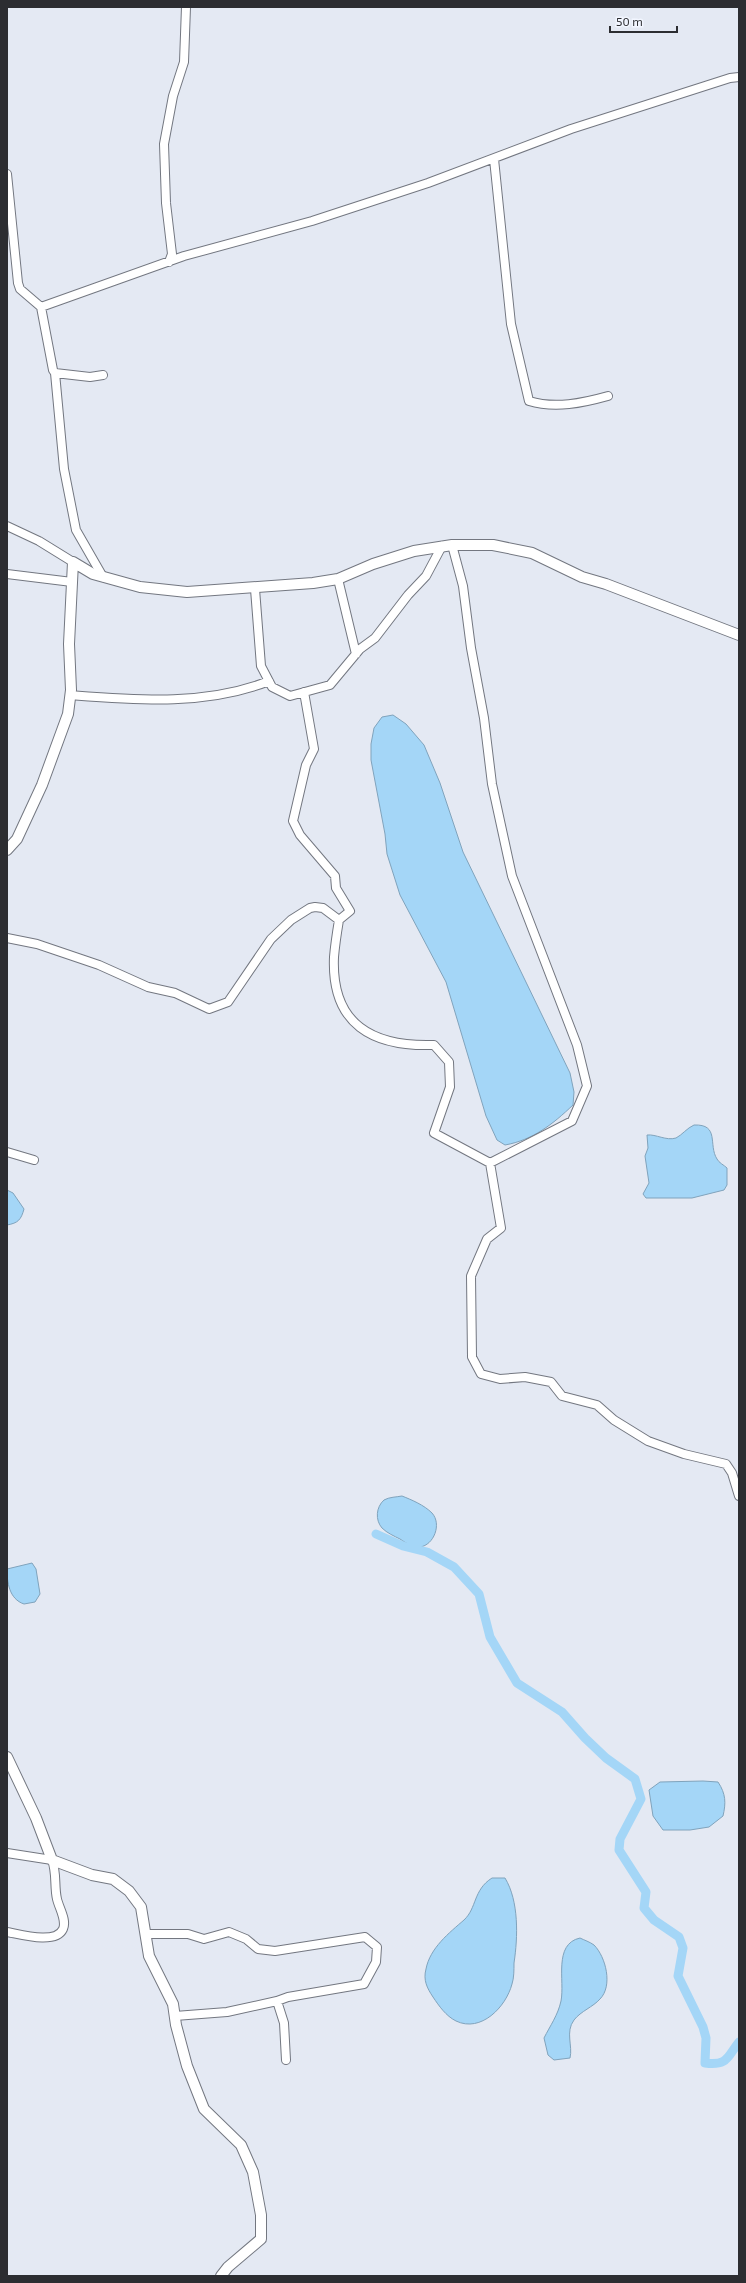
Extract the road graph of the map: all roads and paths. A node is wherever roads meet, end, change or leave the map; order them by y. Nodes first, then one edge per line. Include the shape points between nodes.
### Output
1 (186, 7) edge
2 (739, 77) edge
3 (494, 159) junction
4 (7, 174) edge
5 (169, 262) junction
6 (41, 307) junction
7 (56, 373) junction
8 (103, 375) dead end
9 (608, 396) dead end
10 (7, 526) edge
11 (447, 546) junction
12 (73, 562) junction
13 (7, 574) edge
14 (103, 577) junction
15 (338, 579) junction
16 (72, 582) junction
17 (255, 589) junction
18 (739, 635) edge
19 (356, 654) junction
20 (269, 681) junction
21 (304, 692) junction
22 (70, 695) junction
23 (7, 850) edge
24 (339, 920) junction
25 (7, 938) edge
26 (7, 1152) edge
27 (34, 1160) dead end
28 (490, 1163) junction
29 (739, 1496) edge
30 (7, 1757) edge
31 (7, 1853) edge
32 (52, 1860) junction
33 (7, 1932) edge
34 (145, 1934) junction
35 (277, 2001) junction
36 (175, 2016) junction
37 (286, 2060) dead end
38 (221, 2276) edge

1 - 5 street via 184,62 173,96 164,144 166,203 172,254
2 - 3 street via 571,130
3 - 5 street via 319,218
3 - 9 street via 511,324 529,401 553,405 587,402
4 - 6 street via 18,283 20,288
5 - 6 street
6 - 7 street via 53,370
7 - 8 street via 90,377
7 - 14 street via 64,468 76,530
10 - 12 street via 39,541
11 - 15 street via 414,551
11 - 18 street via 493,545 532,553 582,577
11 - 19 street via 375,638
11 - 28 street via 463,586 492,784 512,876 577,1045 587,1086 572,1122
12 - 14 street
12 - 16 street
13 - 16 street
14 - 17 street via 140,587 188,592
15 - 17 street
15 - 19 street
16 - 22 street
17 - 20 street via 261,666
19 - 21 street via 330,684
20 - 21 street via 272,687 290,696
20 - 22 street via 241,691 188,699
21 - 24 street via 314,749 306,765 293,821 300,835 335,876 336,888 350,911
22 - 23 street via 68,714 42,785 17,839
24 - 25 street via 323,908 315,907 291,920 271,938 228,1002 209,1009 175,993 148,987 99,965 37,944
24 - 28 street via 334,957 337,990 344,1008 356,1024 379,1039 434,1045 449,1062 450,1087 434,1133
26 - 27 street
28 - 29 street via 501,1228 487,1239 471,1276 472,1357 481,1374 500,1379 525,1377 551,1382 562,1396 596,1405 614,1420 648,1441 684,1454 726,1464 732,1473
30 - 32 street via 36,1818
31 - 32 street
32 - 33 street via 56,1869 57,1899 64,1918 63,1929 57,1936 42,1938
32 - 34 street via 92,1875 113,1879 129,1891 141,1907
34 - 35 street via 188,1934 204,1939 229,1932 246,1939 258,1949 275,1951 365,1937 377,1947 376,1962 364,1984
34 - 36 street via 149,1956 173,2004
35 - 36 street via 227,2012
35 - 37 street via 284,2023
36 - 38 street via 187,2066 204,2109 241,2144 253,2172 261,2215 261,2239

